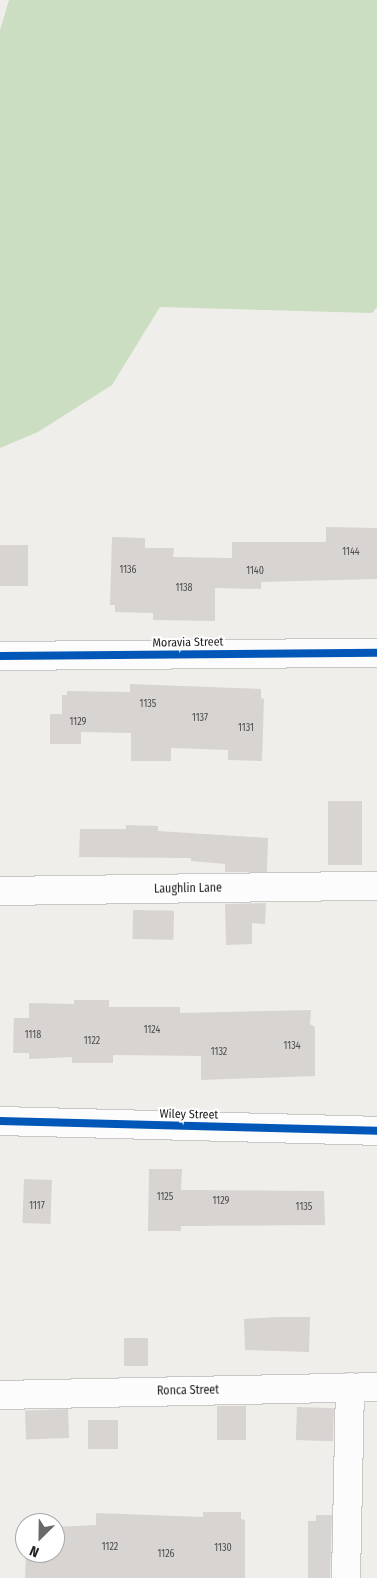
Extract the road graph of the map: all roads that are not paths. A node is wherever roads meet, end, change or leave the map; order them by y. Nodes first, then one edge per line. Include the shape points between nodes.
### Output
1 (377, 653) edge
2 (0, 656) edge
3 (377, 886) edge
4 (0, 892) edge
5 (0, 1121) edge
6 (377, 1131) edge
7 (350, 1387) junction
8 (377, 1387) edge
9 (0, 1395) edge
10 (346, 1578) edge

1 - 2 street, Moravia Street
3 - 4 street, Laughlin Lane
5 - 6 street, Wiley Street
7 - 8 street, Ronca Street
7 - 9 street, Ronca Street
7 - 10 street

